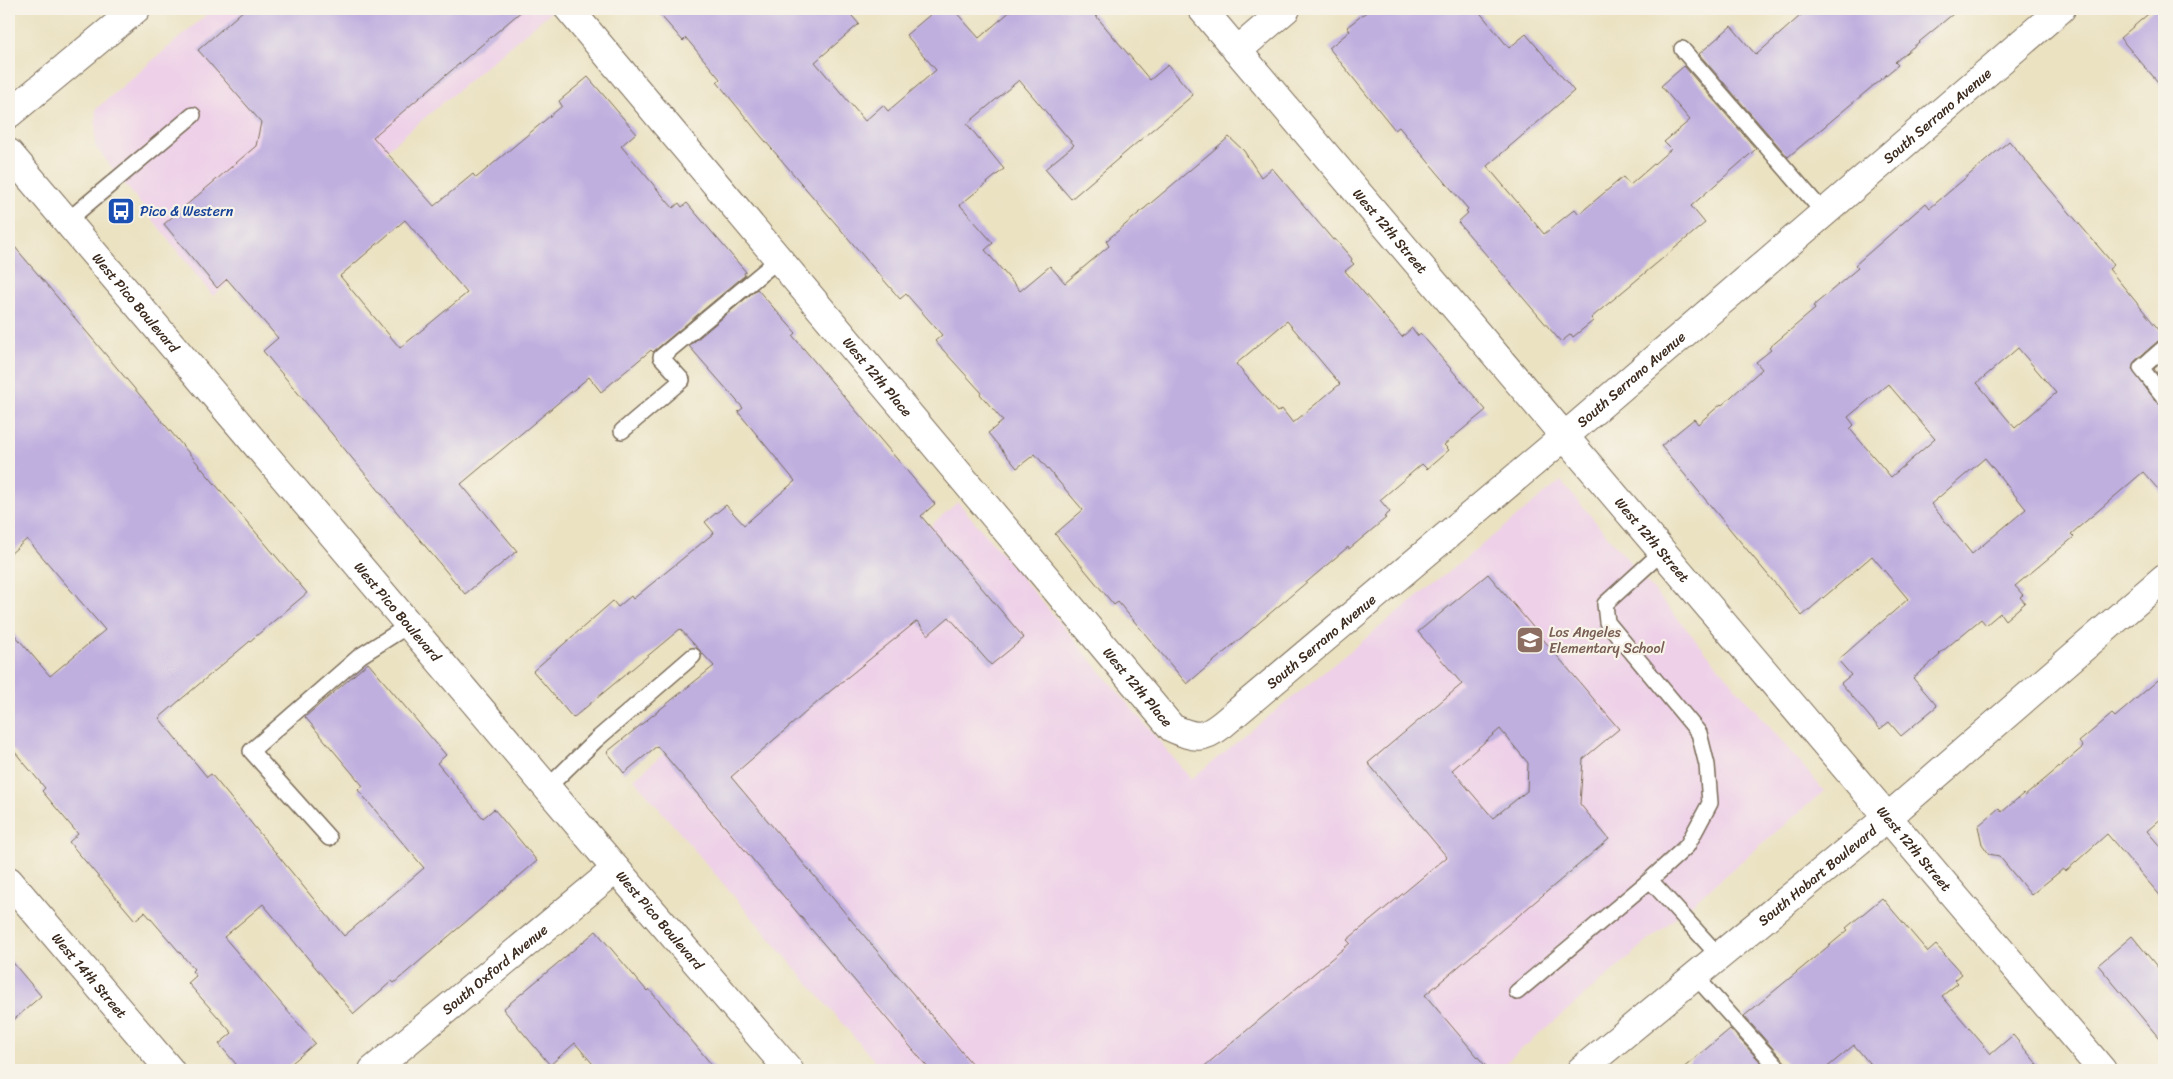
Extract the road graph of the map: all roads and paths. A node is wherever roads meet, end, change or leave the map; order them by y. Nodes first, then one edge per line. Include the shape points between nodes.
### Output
1 (136, 9) edge
2 (568, 9) edge
3 (1202, 9) edge
4 (1286, 9) edge
5 (2061, 9) edge
6 (1682, 48) dead end
7 (1238, 51) junction
8 (9, 114) edge
9 (193, 115) dead end
10 (9, 152) edge
11 (1824, 213) junction
12 (67, 222) junction
13 (779, 259) junction
14 (2164, 348) edge
15 (2164, 397) edge
16 (622, 432) dead end
17 (1565, 436) junction
18 (1662, 552) junction
19 (2164, 578) edge
20 (409, 625) junction
21 (693, 656) dead end
22 (1193, 737) joint
23 (547, 788) junction
24 (1888, 817) junction
25 (329, 838) dead end
26 (616, 869) junction
27 (1650, 880) junction
28 (9, 881) edge
29 (1719, 956) junction
30 (1695, 976) junction
31 (1517, 992) dead end
32 (170, 1070) edge
33 (373, 1070) edge
34 (789, 1070) edge
35 (1582, 1070) edge
36 (1780, 1070) edge
37 (2102, 1070) edge

1 - 8 street
2 - 13 street, West 12th Place
3 - 7 street, West 12th Street
4 - 7 street
5 - 11 street, South Serrano Avenue
6 - 11 lane
7 - 17 street, West 12th Street
9 - 12 lane
10 - 12 street, West Pico Boulevard
11 - 17 street, South Serrano Avenue
12 - 20 street, West Pico Boulevard
13 - 16 lane via 661,356 682,380
13 - 22 street, West 12th Place via 1172,728
14 - 15 lane via 2141,368
17 - 18 street, West 12th Street
17 - 22 street, South Serrano Avenue via 1213,732
18 - 24 street, West 12th Street
18 - 27 lane via 1605,604 1607,622 1698,733 1707,764 1710,803 1687,846
19 - 24 street, South Hobart Boulevard
20 - 23 street, West Pico Boulevard
20 - 25 lane via 360,656 251,751
21 - 23 lane via 596,740
23 - 26 street, West Pico Boulevard
24 - 29 street, South Hobart Boulevard
24 - 37 street, West 12th Street
26 - 33 street, South Oxford Avenue
26 - 34 street, West Pico Boulevard
27 - 29 lane
27 - 31 lane
28 - 32 street, West 14th Street
29 - 30 street, South Hobart Boulevard
30 - 35 street, South Hobart Boulevard
30 - 36 lane

